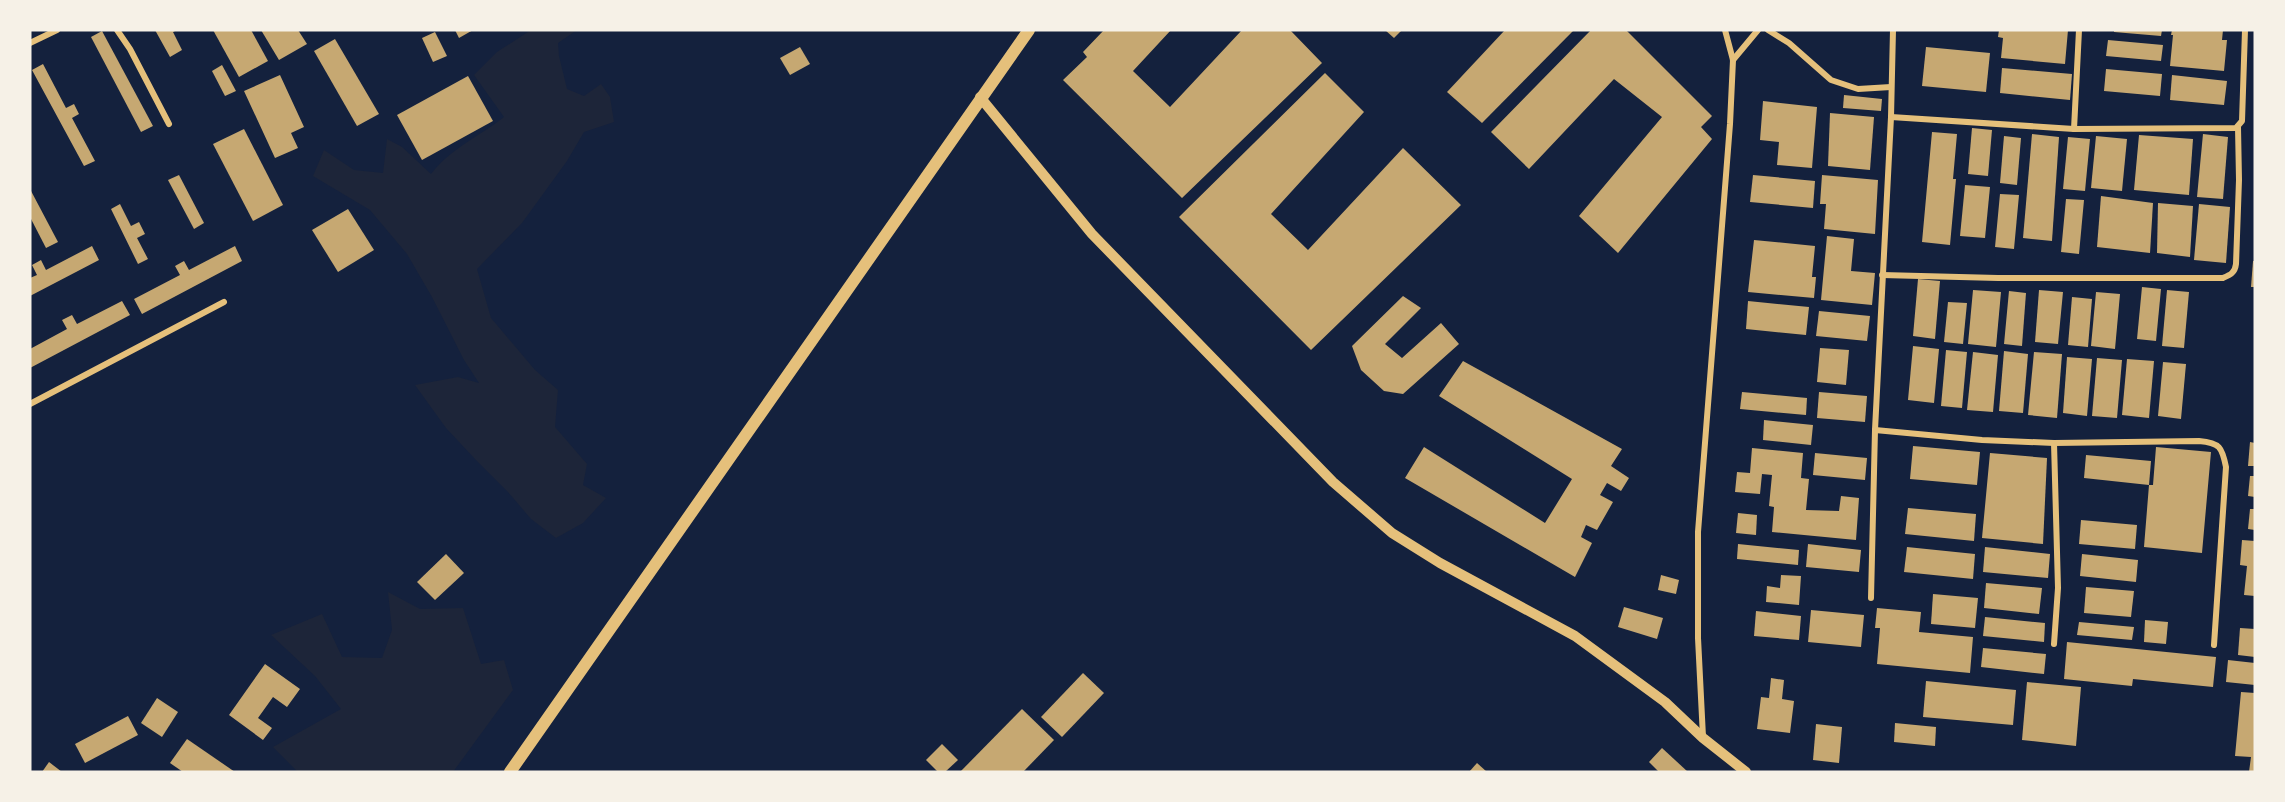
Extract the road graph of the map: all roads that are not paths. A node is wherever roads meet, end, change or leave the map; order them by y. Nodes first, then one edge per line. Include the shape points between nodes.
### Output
1 (57, 30) edge
2 (117, 30) edge
3 (1029, 30) edge
4 (1725, 30) edge
5 (1758, 30) edge
6 (1768, 30) edge
7 (1893, 30) edge
8 (2079, 30) edge
9 (2245, 30) edge
10 (30, 43) edge
11 (1733, 60) junction
12 (1892, 87) junction
13 (980, 97) junction
14 (1891, 117) junction
15 (169, 124) dead end
16 (2238, 127) junction
17 (2074, 129) junction
18 (1882, 275) junction
19 (224, 303) dead end
20 (30, 404) edge
21 (1875, 430) junction
22 (2054, 443) junction
23 (1871, 598) dead end
24 (2054, 644) dead end
25 (2214, 645) dead end
26 (1703, 738) junction
27 (510, 772) edge
28 (1746, 772) edge

1 - 10 street
2 - 15 street
3 - 13 main road
4 - 11 street
5 - 11 street
6 - 12 street via 1789,43 1831,81 1858,89
7 - 12 street
8 - 17 street
9 - 16 street
11 - 26 street via 1698,532
12 - 14 street
13 - 26 street via 1092,234 1333,482 1392,533 1575,636 1665,702
13 - 27 main road
14 - 17 street
14 - 18 street
16 - 17 street
16 - 18 street via 2236,269 2229,276 2147,279
18 - 21 street
19 - 20 street
21 - 22 street
21 - 23 street
22 - 24 street via 2058,588
22 - 25 street via 2199,441 2219,446 2226,467
26 - 28 street

